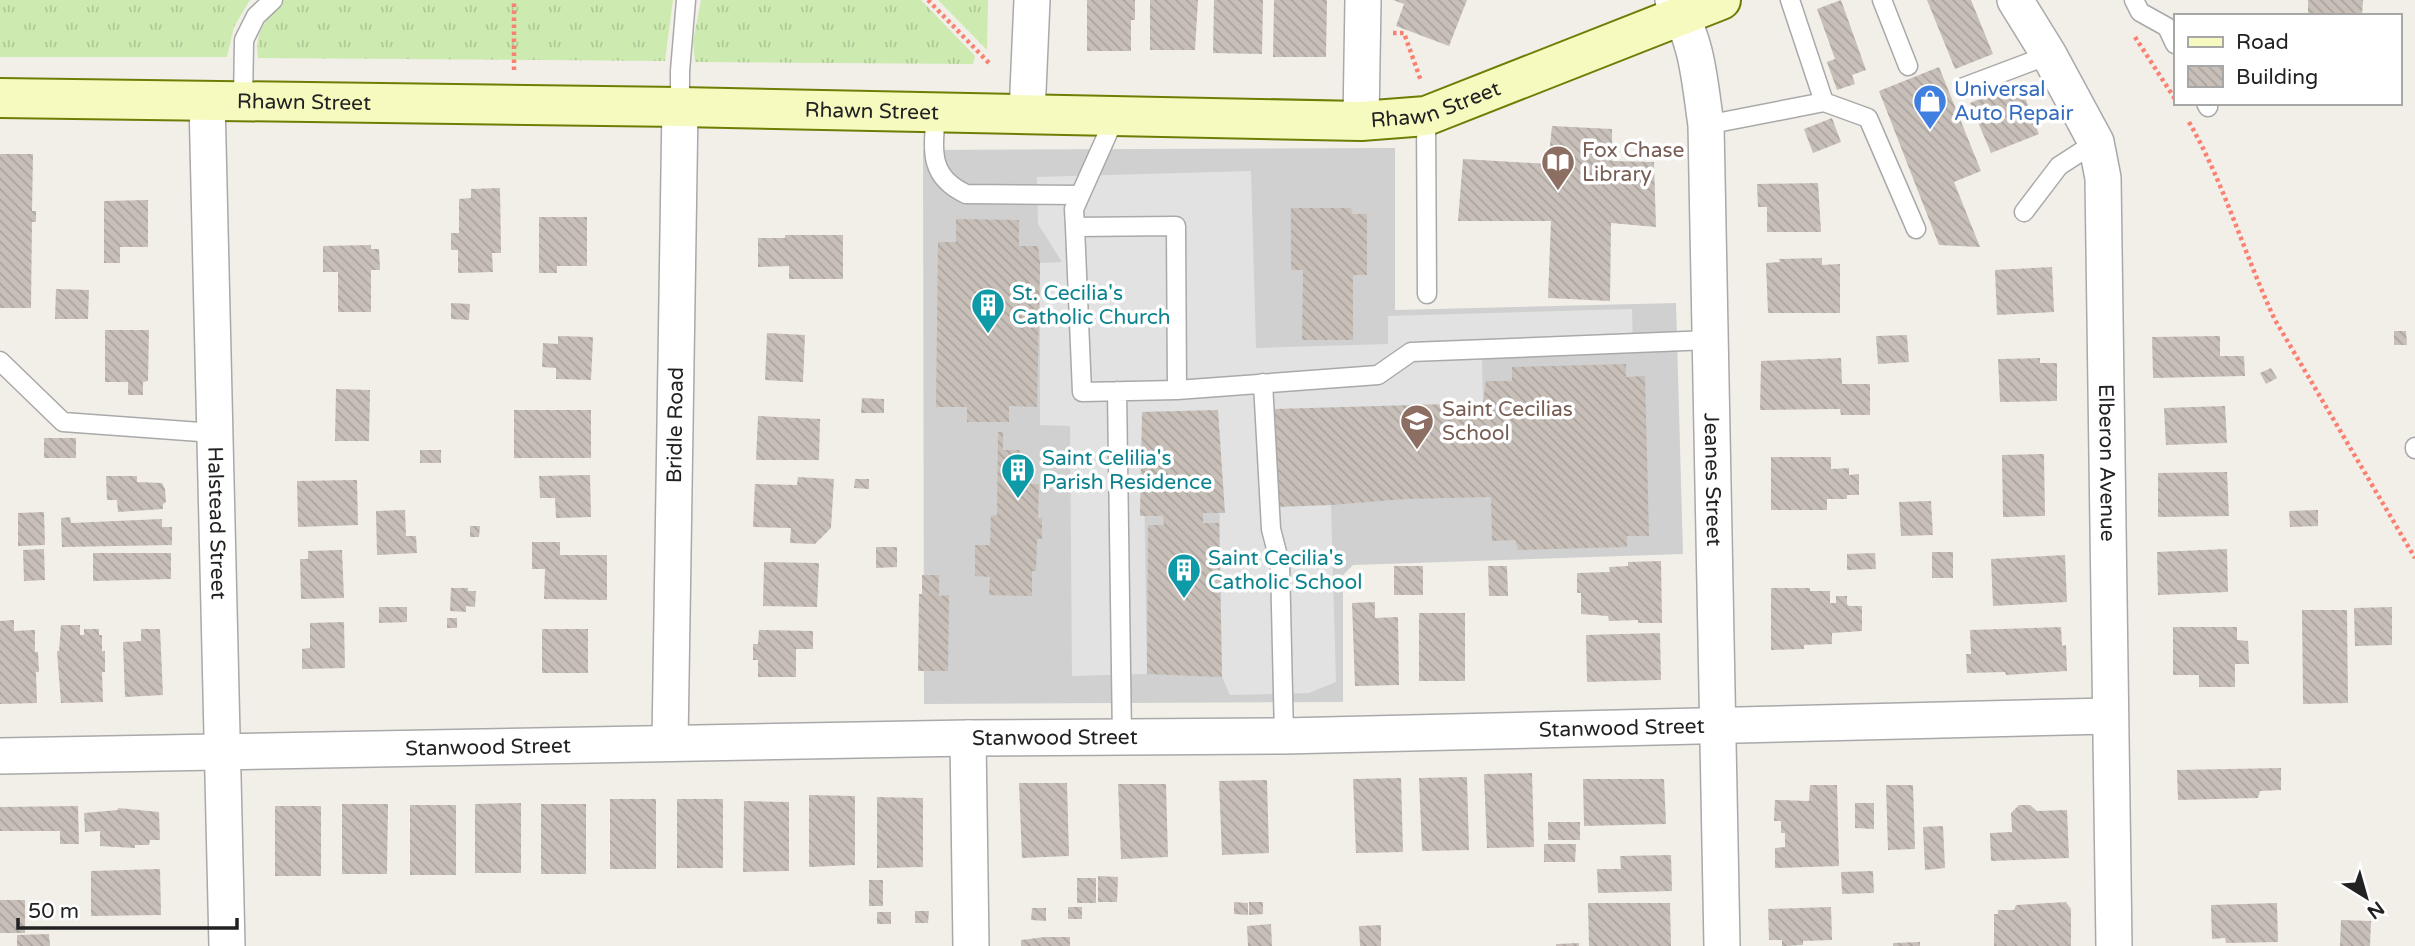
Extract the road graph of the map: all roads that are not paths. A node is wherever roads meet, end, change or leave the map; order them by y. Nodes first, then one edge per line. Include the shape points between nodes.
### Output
1 (273, 0) edge
2 (685, 0) edge
3 (1031, 0) edge
4 (1363, 0) edge
5 (1721, 0) edge
6 (1790, 0) edge
7 (1882, 0) edge
8 (2015, 0) edge
9 (2134, 0) edge
10 (1677, 8) edge
11 (2174, 42) edge
12 (2049, 55) junction
13 (1908, 66) dead end
14 (1964, 87) dead end
15 (0, 98) edge
16 (1424, 98) junction
17 (225, 101) junction
18 (1824, 102) junction
19 (680, 107) junction
20 (936, 114) junction
21 (1027, 114) junction
22 (1116, 115) junction
23 (1361, 121) junction
24 (1706, 125) junction
25 (2096, 142) junction
26 (1080, 195) junction
27 (2024, 212) dead end
28 (1075, 227) junction
29 (1916, 229) dead end
30 (1427, 294) dead end
31 (1710, 340) junction
32 (0, 360) edge
33 (1263, 383) junction
34 (1177, 390) junction
35 (1117, 391) junction
36 (214, 433) junction
37 (2109, 716) junction
38 (1718, 727) junction
39 (1284, 736) junction
40 (968, 737) junction
41 (1122, 737) junction
42 (670, 743) junction
43 (222, 752) junction
44 (0, 756) edge
45 (227, 946) edge
46 (971, 946) edge
47 (1722, 946) edge
48 (2115, 946) edge

1 - 17 lane via 257,16 244,40
2 - 19 lane
3 - 21 street
4 - 23 street
5 - 10 main road, Rhawn Street
6 - 18 lane
7 - 13 lane
8 - 12 street, Elberon Avenue
9 - 11 lane via 2140,12 2166,27
10 - 16 main road, Rhawn Street
10 - 24 street, Jeanes Street via 1695,50
12 - 14 lane
12 - 25 street, Elberon Avenue
15 - 17 main road, Rhawn Street
16 - 23 main road, Rhawn Street
16 - 30 lane
17 - 19 main road, Rhawn Street
17 - 36 street, Halstead Street
18 - 24 lane
18 - 29 lane via 1868,118
19 - 20 main road, Rhawn Street
19 - 42 street, Bridle Road
20 - 21 main road, Rhawn Street
20 - 26 lane via 933,149 939,174 953,188 966,194
21 - 22 main road, Rhawn Street
22 - 23 main road, Rhawn Street
22 - 26 lane
24 - 31 street, Jeanes Street
25 - 27 lane via 2059,166
25 - 37 street, Elberon Avenue via 2103,178
26 - 28 lane via 1074,209
28 - 34 lane via 1176,226
28 - 35 lane via 1082,392
31 - 33 lane via 1411,352 1378,374
31 - 38 street, Jeanes Street
32 - 36 lane via 63,422
33 - 34 lane
33 - 39 lane via 1271,529 1280,564
34 - 35 lane
35 - 41 lane
36 - 43 street, Halstead Street
37 - 38 street, Stanwood Street
37 - 48 street, Elberon Avenue
38 - 39 street, Stanwood Street
38 - 47 street, Jeanes Street
39 - 41 street, Stanwood Street
40 - 41 street, Stanwood Street
40 - 42 street, Stanwood Street
40 - 46 street
42 - 43 street, Stanwood Street
43 - 44 street, Stanwood Street
43 - 45 street, Halstead Street

